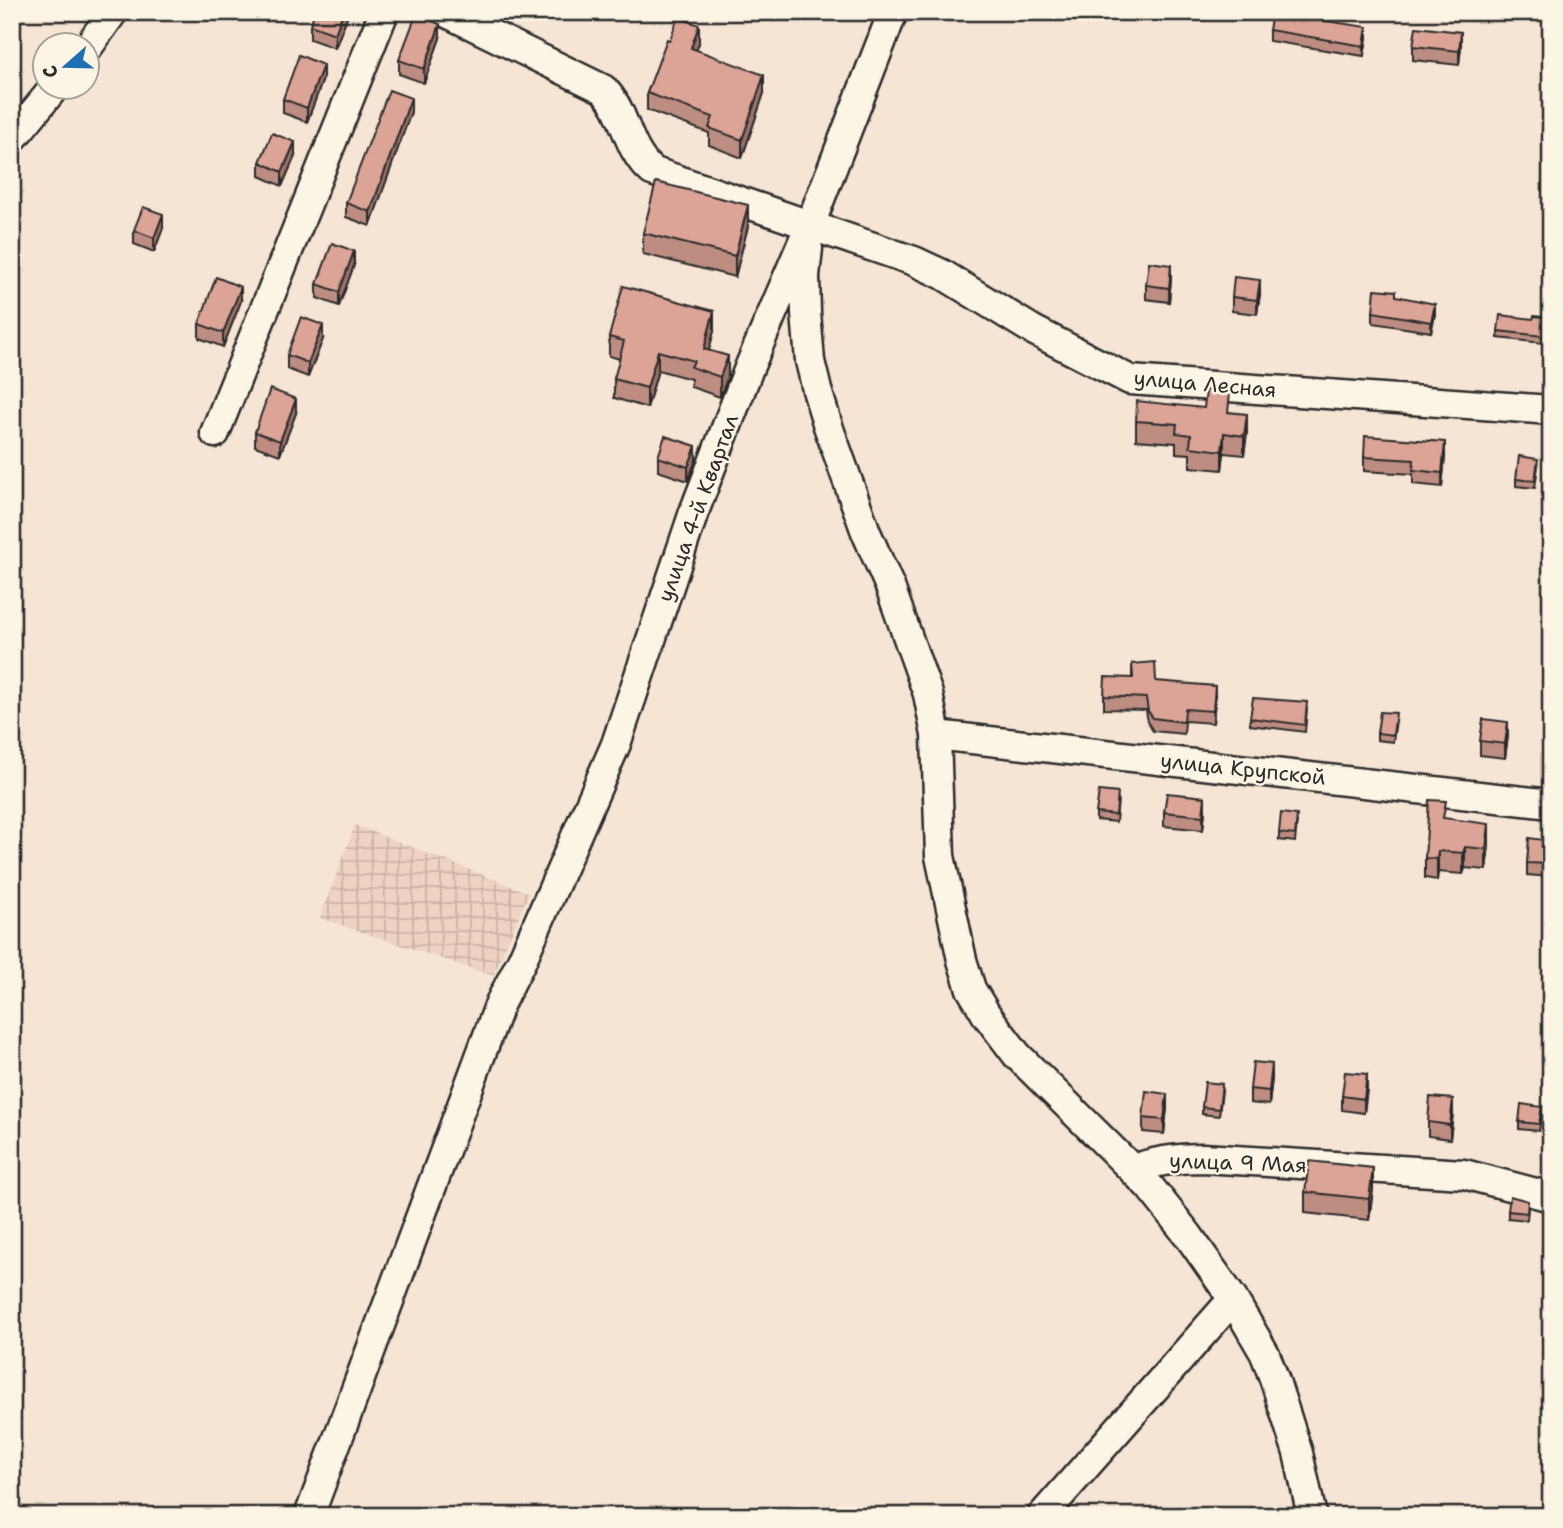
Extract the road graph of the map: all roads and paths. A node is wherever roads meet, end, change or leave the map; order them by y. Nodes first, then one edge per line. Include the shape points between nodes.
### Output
1 (113, 12) edge
2 (384, 12) edge
3 (445, 12) edge
4 (893, 12) edge
5 (99, 32) edge
6 (42, 102) edge
7 (12, 139) edge
8 (810, 225) junction
9 (1551, 410) edge
10 (215, 433) dead end
11 (936, 735) junction
12 (1551, 804) edge
13 (1134, 1169) junction
14 (1551, 1197) edge
15 (1233, 1299) junction
16 (309, 1516) edge
17 (1042, 1516) edge
18 (1312, 1516) edge

1 - 5 street
2 - 10 street
3 - 8 street, улица Лесная via 603,89 615,104 640,161 652,171
4 - 8 street, улица 4-й Квартал
6 - 7 street
8 - 9 street, улица Лесная via 942,274 1033,330 1130,380
8 - 11 street via 805,275 810,361 828,426 928,694
8 - 16 street, улица 4-й Квартал via 694,512 616,744 500,1003
11 - 12 street, улица Крупской
11 - 13 street via 940,856 971,989 1017,1055
13 - 14 street, улица 9 Мая via 1151,1162 1203,1158 1464,1174
13 - 15 street
15 - 17 street
15 - 18 street via 1268,1363 1298,1453

